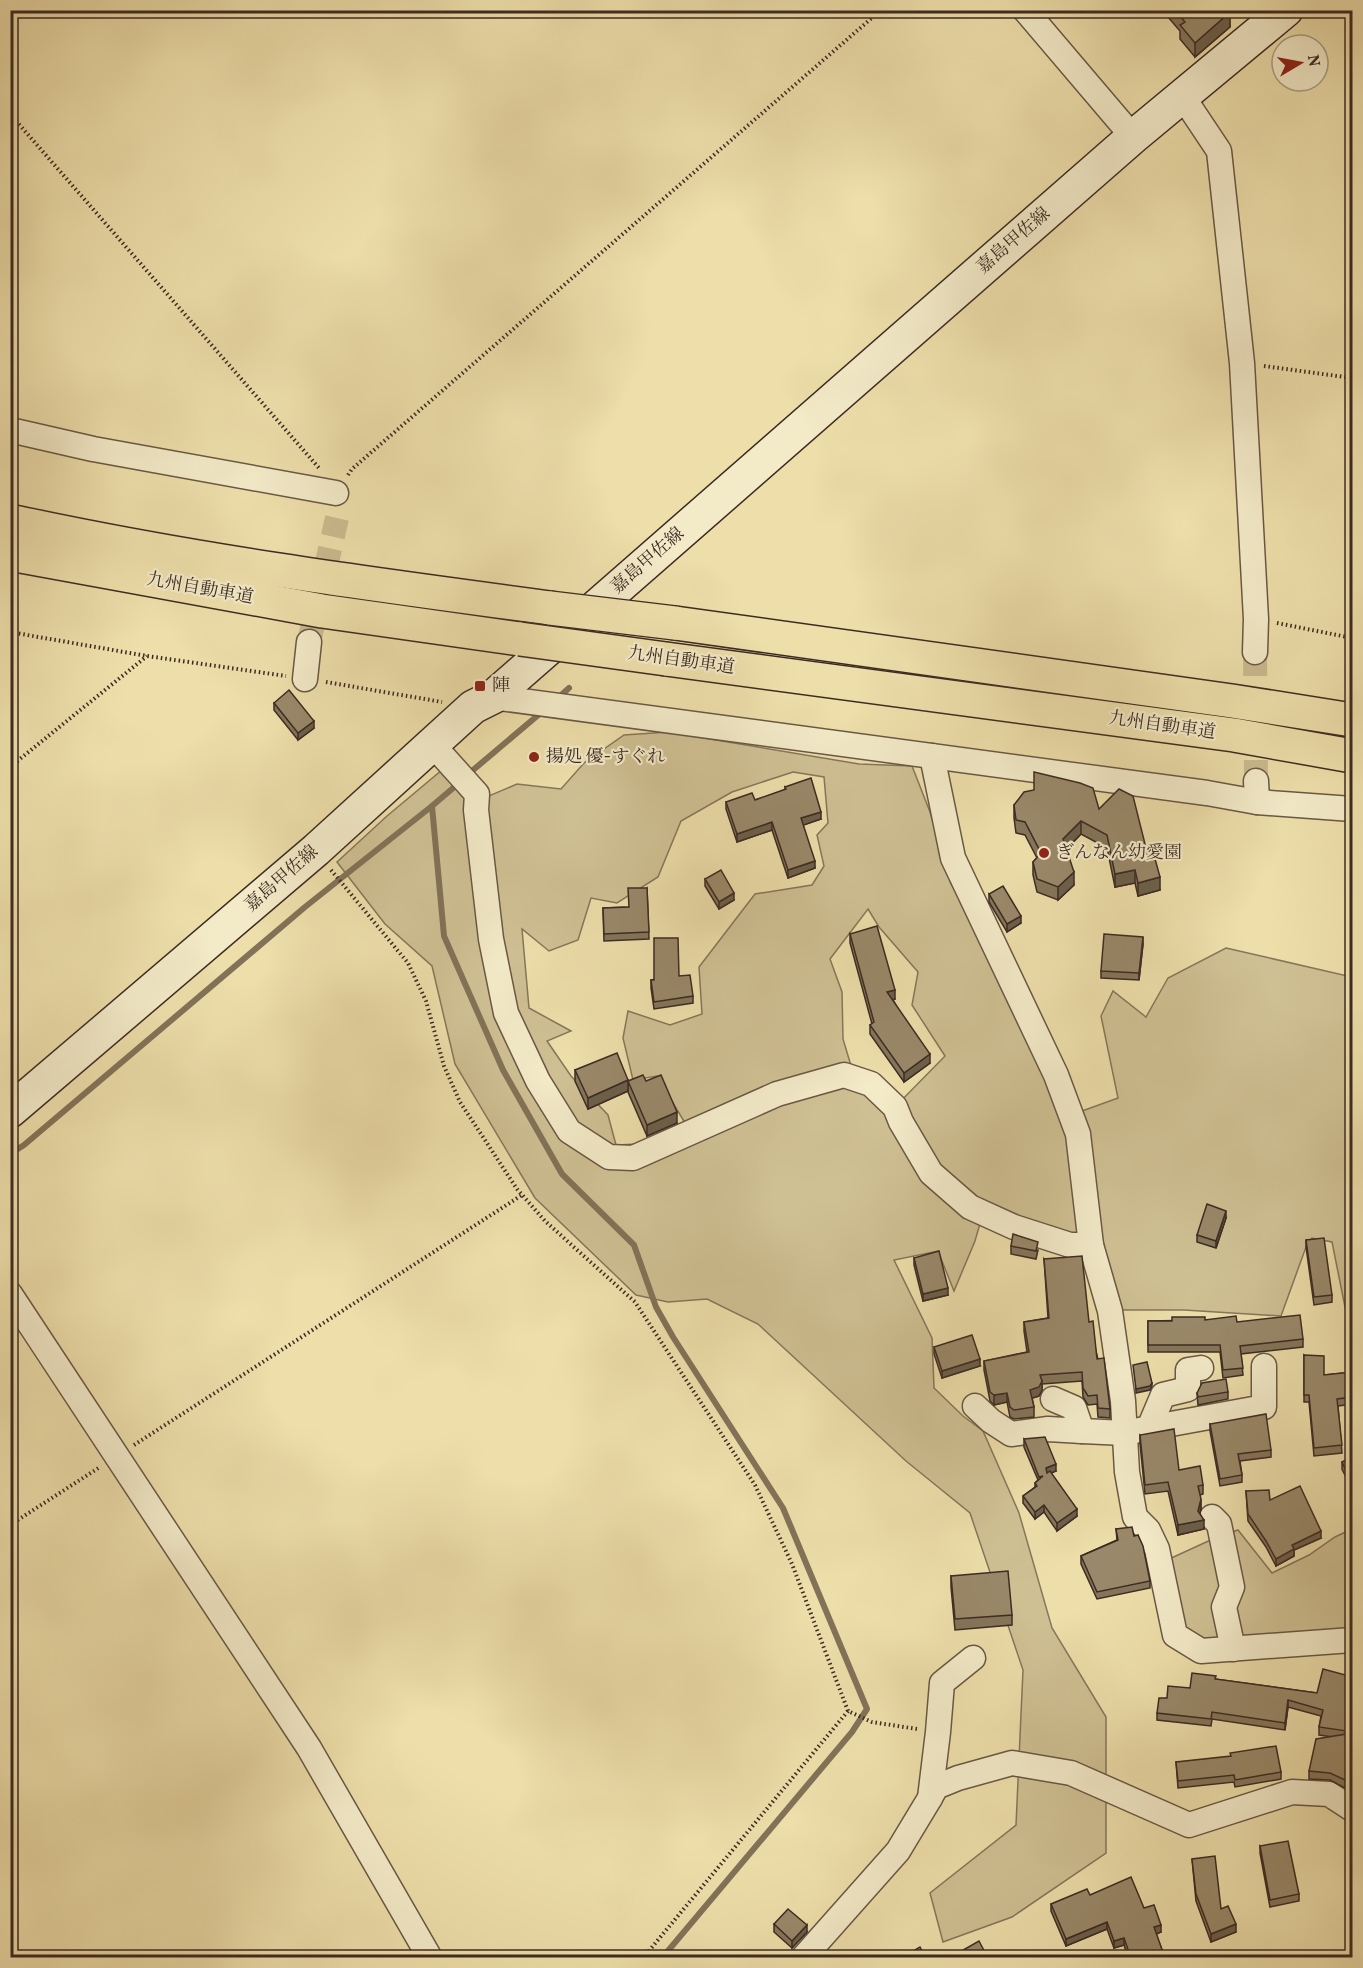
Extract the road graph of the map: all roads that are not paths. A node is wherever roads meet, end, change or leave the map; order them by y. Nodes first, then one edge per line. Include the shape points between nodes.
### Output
1 (1025, 10) edge
2 (1286, 10) edge
3 (1183, 97) junction
4 (1133, 137) junction
5 (10, 430) edge
6 (336, 493) road end
7 (10, 521) edge
8 (10, 554) edge
9 (309, 642) tunnel mouth
10 (1255, 652) tunnel mouth
11 (305, 679) road end
12 (483, 702) junction
13 (1353, 720) edge
14 (440, 752) junction
15 (932, 756) junction
16 (1353, 756) edge
17 (1353, 809) edge
18 (10, 1111) edge
19 (1091, 1245) junction
20 (10, 1294) edge
21 (1264, 1366) dead end
22 (1201, 1368) dead end
23 (1053, 1399) dead end
24 (975, 1406) dead end
25 (1149, 1428) junction
26 (1082, 1431) junction
27 (1125, 1433) junction
28 (1212, 1517) dead end
29 (1353, 1640) edge
30 (1233, 1649) junction
31 (973, 1658) dead end
32 (930, 1798) junction
33 (1353, 1809) edge
34 (430, 1958) edge
35 (802, 1958) edge

1 - 4 street
2 - 3 main road, 嘉島甲佐線
3 - 4 main road, 嘉島甲佐線
3 - 10 street via 1220,151 1242,363
4 - 12 main road, 嘉島甲佐線
5 - 6 street
7 - 13 highway, 九州自動車道, bridge via 99,540 342,580 675,623
8 - 16 highway, 九州自動車道, bridge via 322,611 1222,734
9 - 11 street
12 - 14 main road, 嘉島甲佐線
12 - 15 street via 571,707
14 - 18 main road, 嘉島甲佐線 via 302,863
14 - 19 street via 477,794 491,939 506,1013 538,1081 570,1131 609,1157 633,1158 777,1094 844,1075 871,1084 895,1107 931,1173 970,1207 1014,1227 1070,1245
15 - 17 street via 1207,793 1257,792
15 - 19 street via 953,858 1056,1075 1078,1134
19 - 27 street via 1110,1311
20 - 34 street via 309,1748
21 - 25 street via 1264,1407
22 - 25 street via 1188,1370 1188,1389 1163,1395
23 - 26 street via 1074,1408
24 - 26 street via 1011,1434 1048,1429
25 - 27 street
26 - 27 street
27 - 30 street via 1135,1517 1148,1530 1157,1549 1175,1635 1201,1651
28 - 30 street via 1219,1524 1232,1587 1224,1607
29 - 30 street
31 - 32 street via 942,1683
32 - 33 street via 936,1787 1012,1763 1071,1773 1189,1825 1292,1792 1329,1794
32 - 35 street via 898,1851

